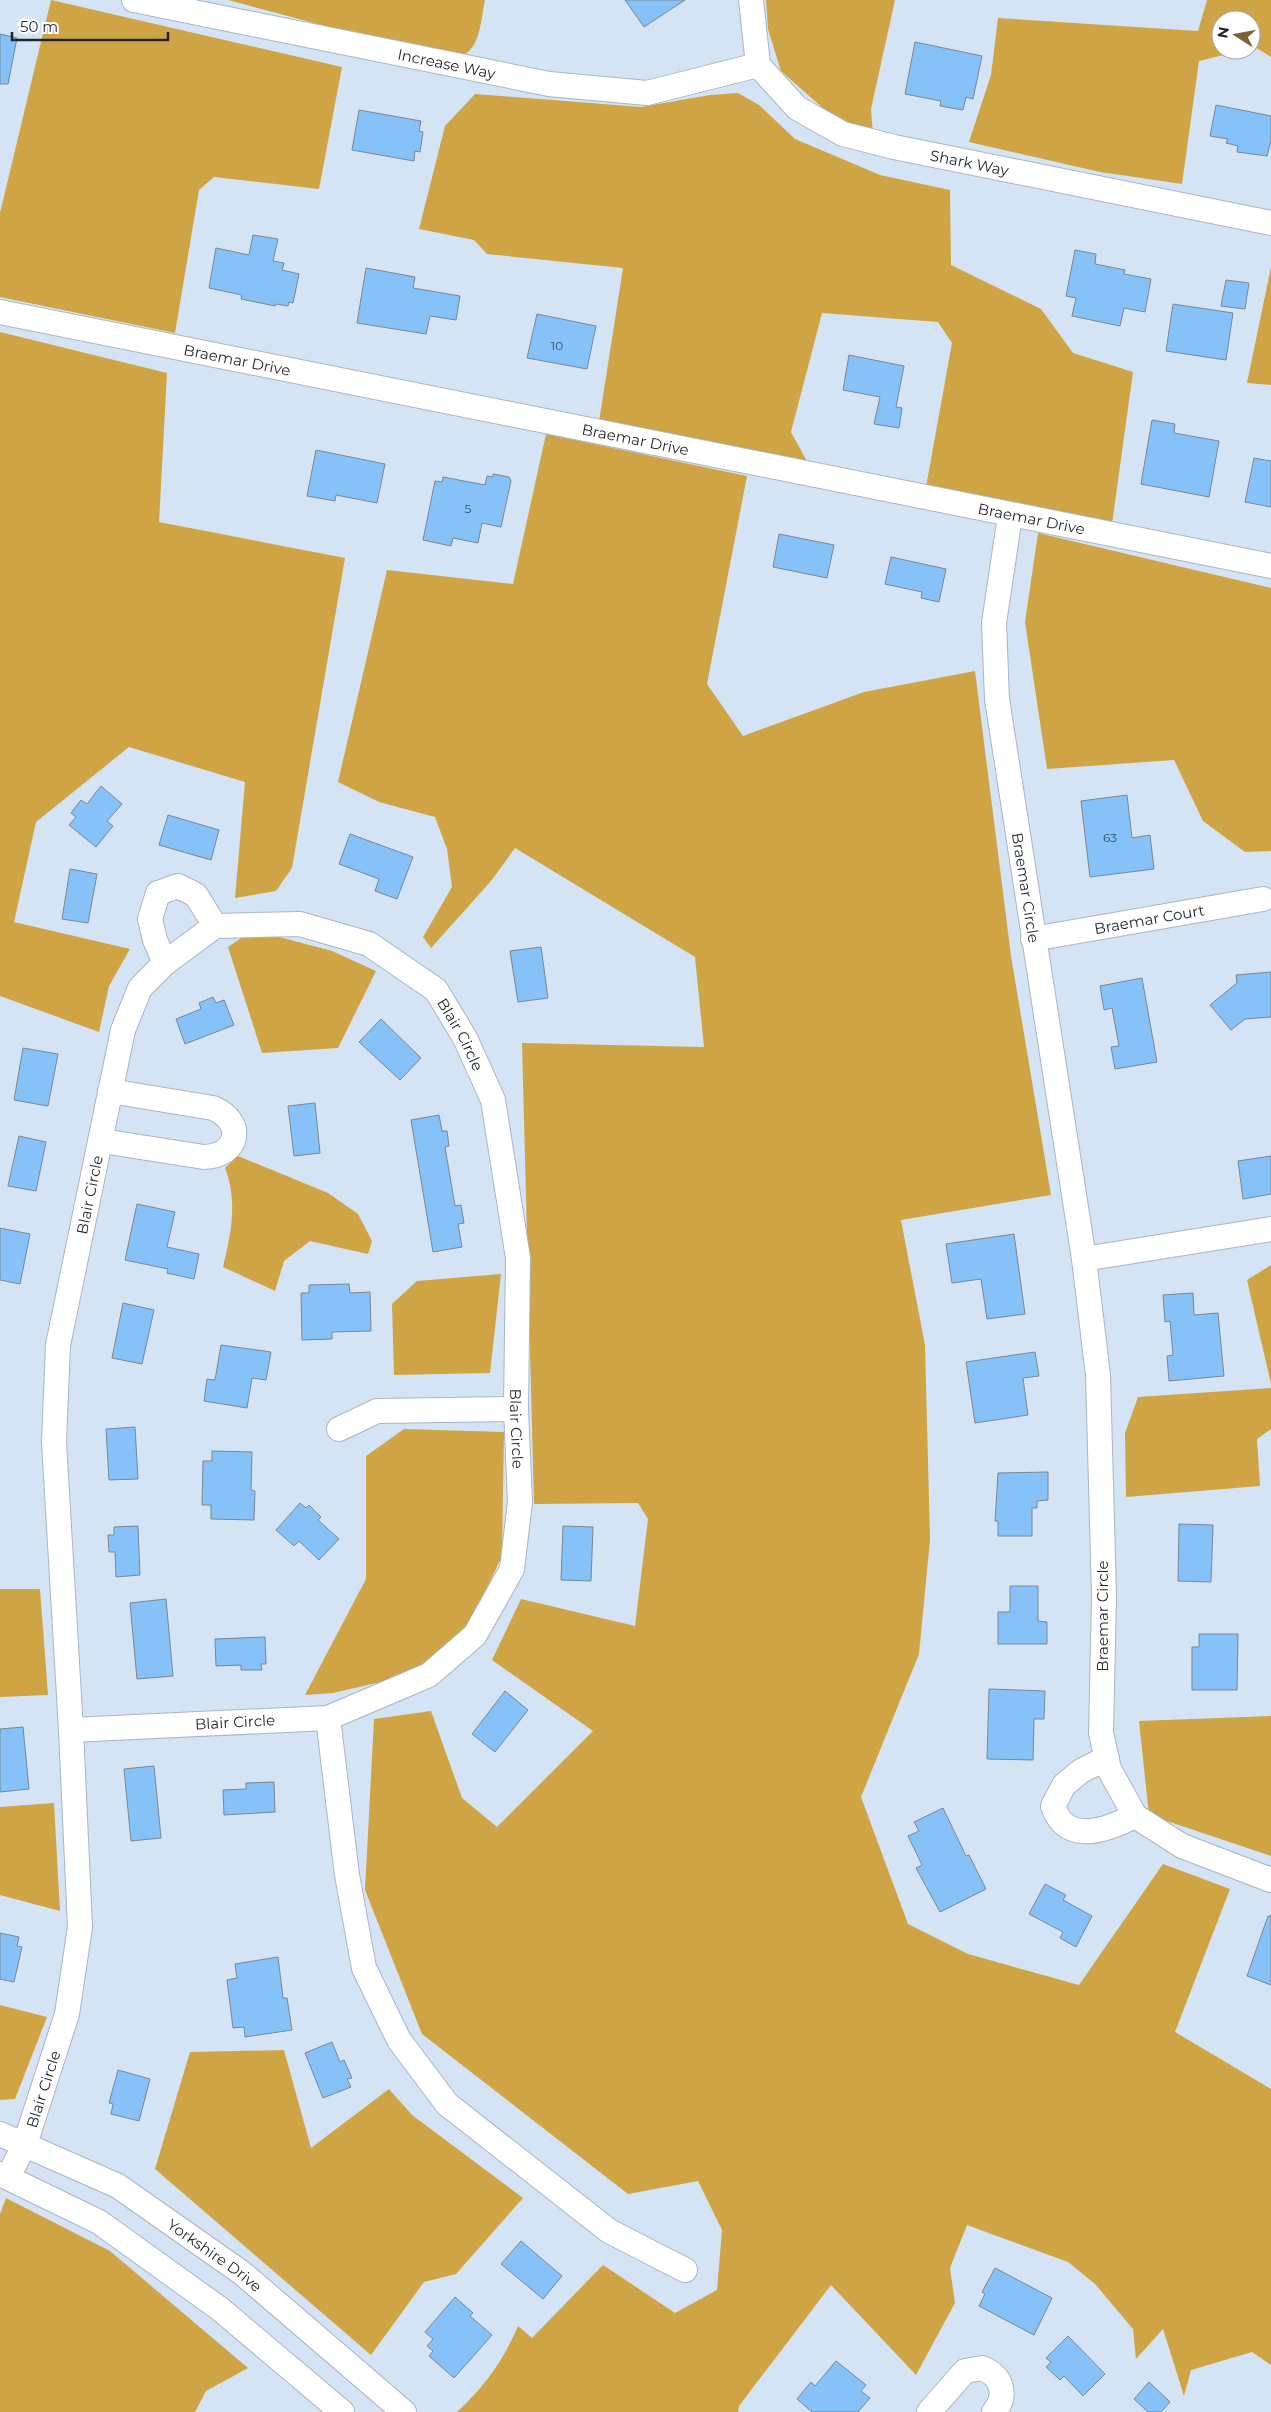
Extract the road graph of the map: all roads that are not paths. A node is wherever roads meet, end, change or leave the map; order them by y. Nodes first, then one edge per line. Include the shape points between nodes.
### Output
1 (134, 0) edge
2 (751, 0) edge
3 (758, 65) junction
4 (1271, 223) edge
5 (0, 312) edge
6 (1010, 516) junction
7 (1271, 566) edge
8 (1263, 899) dead end
9 (215, 926) junction
10 (1033, 939) junction
11 (165, 963) junction
12 (110, 1091) junction
13 (102, 1141) junction
14 (1271, 1228) edge
15 (1084, 1259) junction
16 (516, 1409) junction
17 (339, 1429) dead end
18 (328, 1718) junction
19 (71, 1730) junction
20 (1107, 1758) junction
21 (1135, 1816) junction
22 (1271, 1880) edge
23 (0, 2134) edge
24 (25, 2144) junction
25 (4, 2175) edge
26 (685, 2270) dead end
27 (342, 2412) edge
28 (404, 2412) edge
29 (929, 2412) edge
30 (994, 2412) edge

1 - 3 street, Increase Way via 549,84 647,93
2 - 3 street
3 - 4 street, Shark Way via 797,108 843,134
5 - 6 street, Braemar Drive
6 - 7 street, Braemar Drive
6 - 10 street, Braemar Circle via 994,623 997,699
8 - 10 street, Braemar Court
9 - 11 street, Blair Circle
9 - 11 street via 196,895 178,886 158,893 150,919
9 - 16 street, Blair Circle via 300,924 369,944 436,990 466,1038 493,1100 518,1258
10 - 15 street, Braemar Circle
11 - 12 street, Blair Circle via 140,988 124,1030
12 - 13 street, Blair Circle
12 - 13 street via 213,1108 225,1113 233,1124 234,1137 228,1150 217,1157
13 - 19 street, Blair Circle via 58,1355 54,1442
14 - 15 street
15 - 20 street, Braemar Circle via 1098,1375 1104,1596 1101,1733
16 - 17 street via 377,1411
16 - 18 street, Blair Circle via 520,1502 512,1569 475,1635 429,1676
18 - 19 street, Blair Circle
18 - 26 street via 347,1875 364,1968 399,2040 447,2104 608,2231
19 - 24 street, Blair Circle via 80,1927 67,2014
20 - 21 street, Braemar Circle via 1109,1769
20 - 21 street via 1081,1771 1064,1785 1053,1806 1057,1819 1072,1830 1090,1832 1112,1827
21 - 22 street, Braemar Circle via 1182,1846
23 - 24 street, Yorkshire Drive
24 - 25 street, Blair Circle
24 - 28 street, Yorkshire Drive via 118,2186 242,2273
25 - 27 street via 99,2222 220,2309
29 - 30 street via 965,2371 982,2368 997,2377 1001,2384 1001,2401

